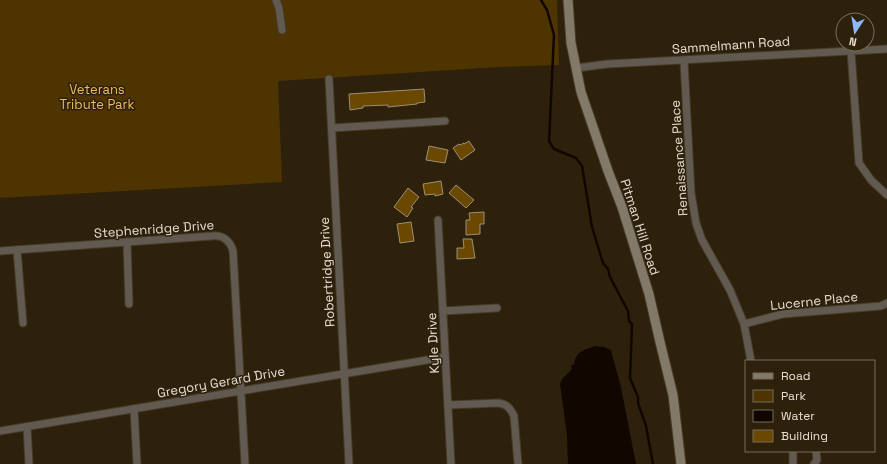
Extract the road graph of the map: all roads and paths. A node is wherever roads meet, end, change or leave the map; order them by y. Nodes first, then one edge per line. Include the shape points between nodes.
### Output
1 (276, 0) edge
2 (568, 0) edge
3 (282, 30) dead end
4 (887, 49) edge
5 (875, 50) edge
6 (835, 52) edge
7 (851, 52) edge
8 (684, 61) junction
9 (576, 68) junction
10 (329, 79) dead end
11 (445, 121) dead end
12 (332, 128) junction
13 (887, 195) edge
14 (438, 220) dead end
15 (127, 242) junction
16 (17, 250) junction
17 (0, 251) edge
18 (887, 303) edge
19 (129, 304) dead end
20 (497, 308) dead end
21 (443, 311) junction
22 (23, 323) dead end
23 (744, 324) junction
24 (446, 357) junction
25 (751, 360) edge
26 (344, 373) junction
27 (241, 392) junction
28 (448, 405) junction
29 (134, 409) junction
30 (27, 427) junction
31 (0, 431) edge
32 (793, 452) edge
33 (816, 452) edge
34 (29, 464) edge
35 (137, 464) edge
36 (245, 464) edge
37 (349, 464) edge
38 (451, 464) edge
39 (518, 464) edge
40 (681, 464) edge
41 (793, 464) edge
42 (814, 464) edge

1 - 3 street
2 - 9 main road, Pitman Hill Road via 571,43
4 - 5 street, Sammelmann Road
6 - 8 street, Sammelmann Road
7 - 13 street via 859,163 871,180
8 - 9 street, Sammelmann Road
8 - 23 street, Renaissance Place via 691,193 697,227 730,290
9 - 40 main road, Pitman Hill Road via 649,294 673,395
10 - 12 street, Robertridge Drive
11 - 12 street
12 - 26 street, Robertridge Drive
14 - 21 street, Kyle Drive
15 - 16 street, Stephenridge Drive
15 - 19 street
15 - 27 street, Stephenridge Drive via 218,236 229,243 233,251
16 - 17 street, Stephenridge Drive
16 - 22 street
18 - 23 street, Lucerne Place via 880,306 783,314
20 - 21 street
21 - 24 street, Kyle Drive
23 - 25 street, Renaissance Place
24 - 26 street, Gregory Gerard Drive
24 - 28 street, Kyle Drive
26 - 27 street, Gregory Gerard Drive
26 - 37 street, Robertridge Drive
27 - 29 street, Gregory Gerard Drive
27 - 36 street, Stephenridge Drive
28 - 38 street, Kyle Drive
28 - 39 street via 498,403 505,404 511,409 514,416
29 - 30 street, Gregory Gerard Drive
29 - 35 street
30 - 31 street, Gregory Gerard Drive
30 - 34 street
32 - 41 street
33 - 42 street via 817,460

